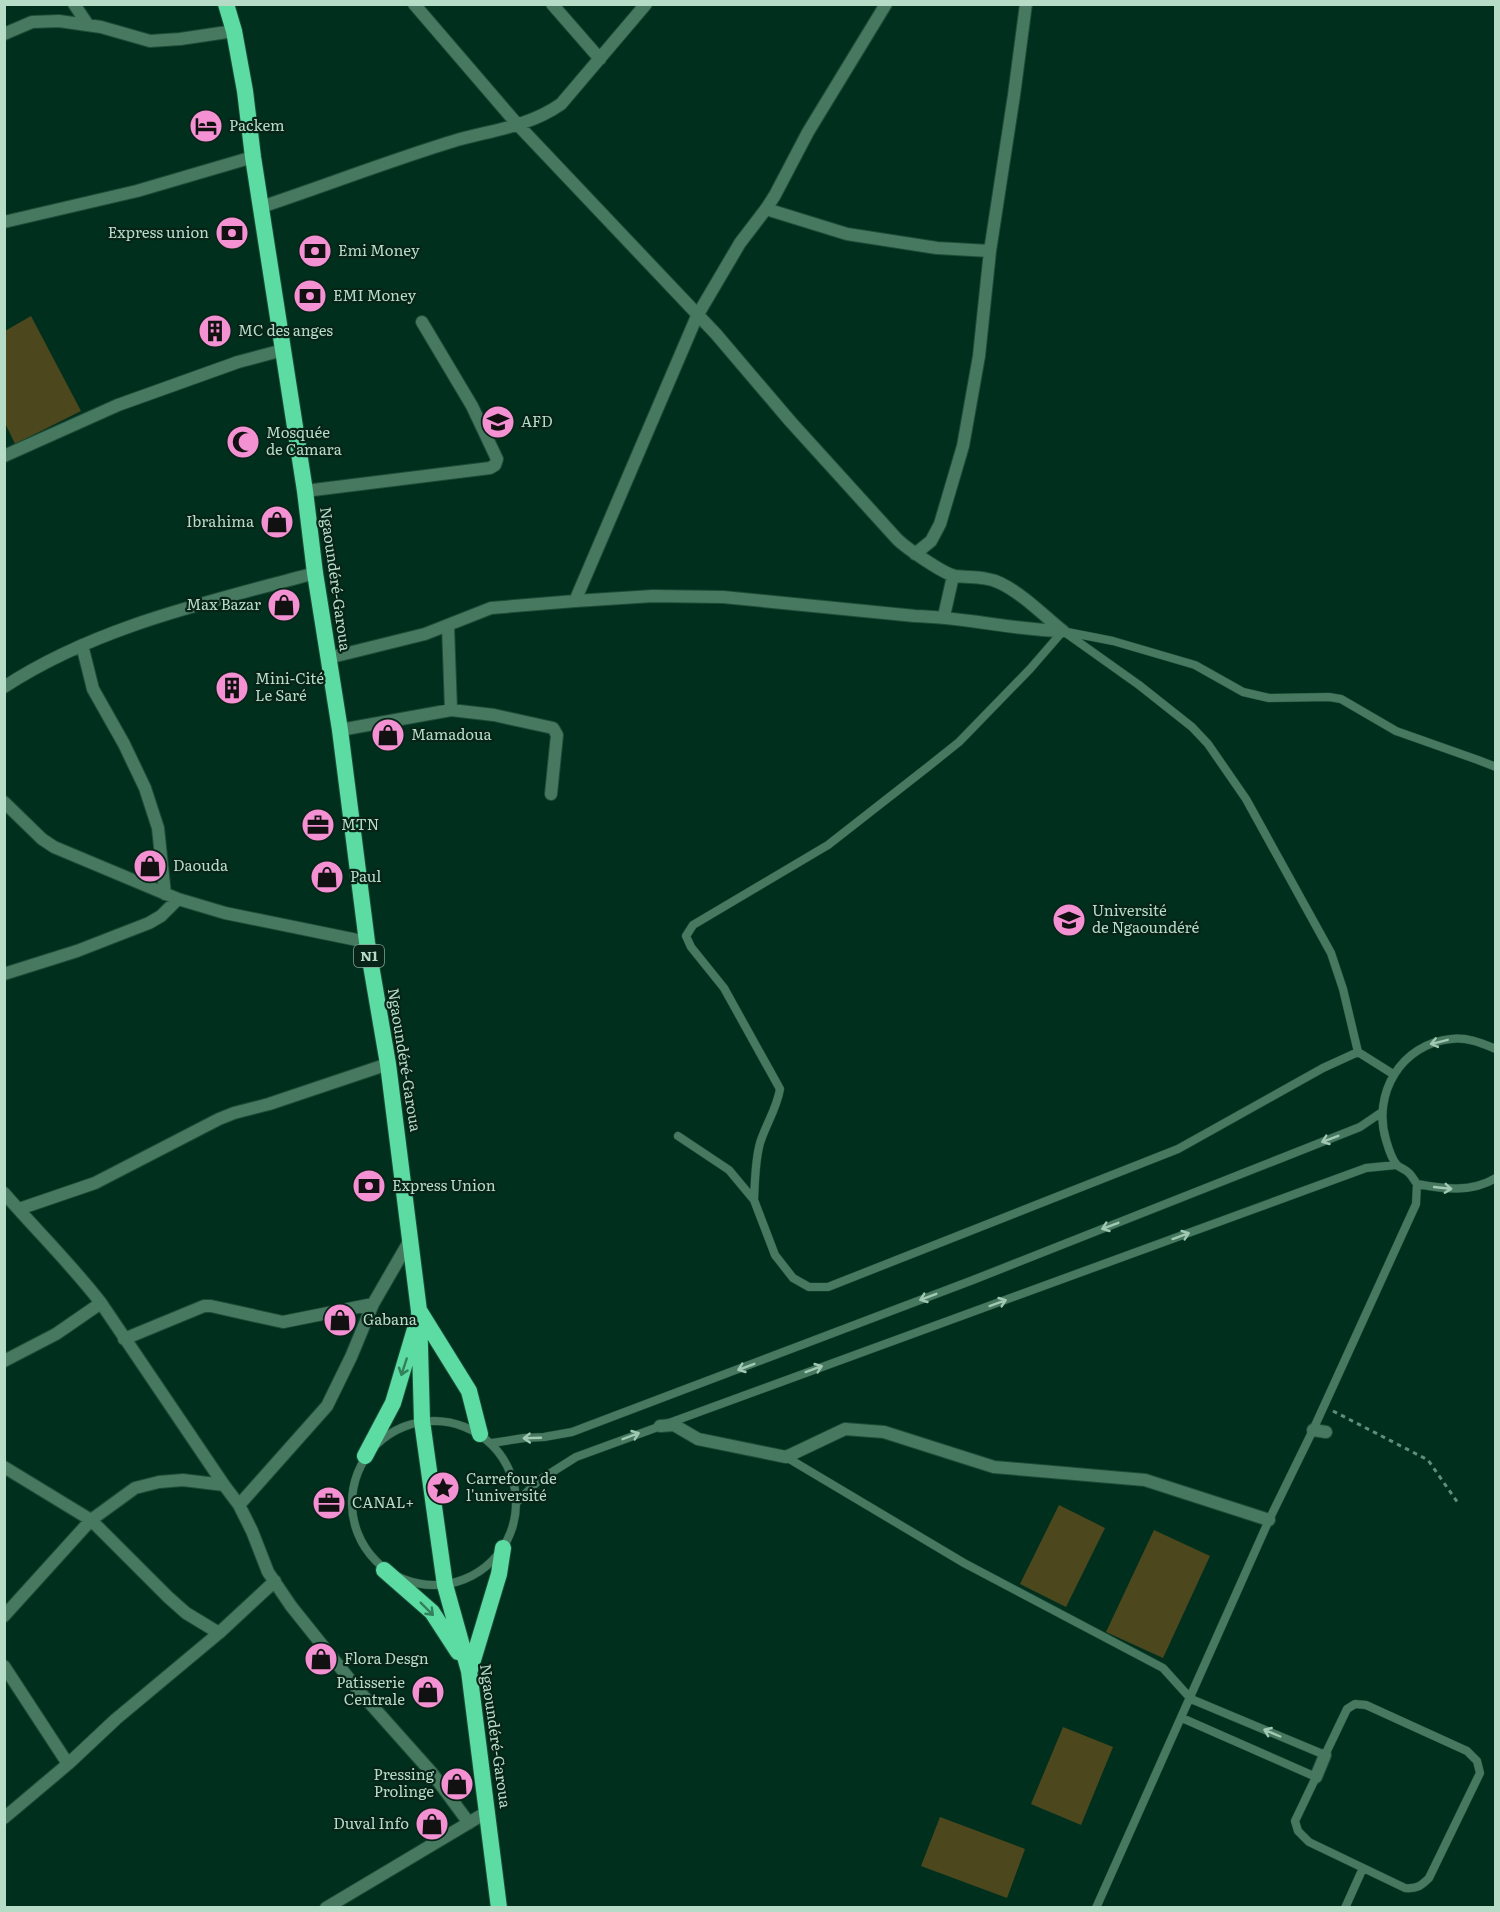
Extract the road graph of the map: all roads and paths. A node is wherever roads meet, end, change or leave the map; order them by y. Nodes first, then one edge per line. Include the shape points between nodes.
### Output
1 (74, 4) edge
2 (226, 4) edge
3 (414, 4) edge
4 (552, 4) edge
5 (646, 4) edge
6 (886, 4) edge
7 (1026, 4) edge
8 (88, 25) junction
9 (234, 31) junction
10 (4, 34) edge
11 (600, 59) junction
12 (518, 125) junction
13 (254, 157) junction
14 (261, 207) junction
15 (766, 209) junction
16 (4, 222) edge
17 (990, 251) junction
18 (697, 316) junction
19 (422, 322) dead end
20 (284, 350) junction
21 (4, 456) edge
22 (305, 491) junction
23 (915, 554) junction
24 (315, 573) junction
25 (953, 576) junction
26 (575, 601) junction
27 (944, 616) junction
28 (448, 626) junction
29 (1063, 631) junction
30 (82, 645) junction
31 (328, 658) junction
32 (4, 687) edge
33 (451, 710) junction
34 (340, 730) junction
35 (1496, 767) edge
36 (551, 794) dead end
37 (4, 802) edge
38 (165, 894) junction
39 (178, 899) junction
40 (367, 942) junction
41 (4, 974) edge
42 (1496, 1049) edge
43 (1358, 1052) junction
44 (388, 1064) junction
45 (1393, 1074) junction
46 (1382, 1112) junction
47 (678, 1136) dead end
48 (1396, 1165) junction
49 (1496, 1178) edge
50 (1417, 1184) junction
51 (4, 1193) edge
52 (754, 1200) junction
53 (19, 1209) junction
54 (410, 1240) junction
55 (100, 1303) junction
56 (373, 1304) junction
57 (419, 1311) junction
58 (124, 1339) junction
59 (4, 1361) edge
60 (1324, 1407) junction
61 (422, 1421) junction
62 (660, 1426) junction
63 (1313, 1430) junction
64 (1326, 1432) dead end
65 (486, 1439) junction
66 (365, 1456) junction
67 (786, 1457) junction
68 (4, 1467) edge
69 (224, 1485) junction
70 (517, 1502) junction
71 (1458, 1503) dead end
72 (239, 1505) junction
73 (92, 1520) junction
74 (1269, 1520) junction
75 (503, 1548) junction
76 (384, 1570) junction
77 (275, 1581) junction
78 (446, 1585) junction
79 (4, 1616) edge
80 (219, 1633) junction
81 (4, 1666) edge
82 (469, 1671) junction
83 (1191, 1699) junction
84 (1182, 1718) junction
85 (1326, 1755) junction
86 (68, 1764) junction
87 (1316, 1777) junction
88 (487, 1812) junction
89 (4, 1818) edge
90 (469, 1823) junction
91 (1363, 1868) junction
92 (326, 1908) edge
93 (499, 1908) edge
94 (1095, 1908) edge
95 (1345, 1908) edge

1 - 8 street
2 - 9 highway, Ngaoundéré-Garoua / N1
3 - 12 street
4 - 11 street
5 - 11 street
6 - 15 street
7 - 17 street
8 - 9 street via 150,41
8 - 10 street via 32,22
9 - 13 highway, Ngaoundéré-Garoua / N1
11 - 12 street via 561,104
12 - 14 street via 458,140
12 - 18 street
13 - 14 highway, Ngaoundéré-Garoua / N1
13 - 16 street via 137,191
14 - 20 highway, Ngaoundéré-Garoua / N1
15 - 17 street via 847,234 937,248
15 - 18 street via 740,243
17 - 23 street via 979,357 963,446 940,524 931,541
18 - 23 street via 892,535
18 - 26 street
19 - 22 street via 471,406 497,459 495,465
20 - 21 street via 238,362 118,405
20 - 22 highway, Ngaoundéré-Garoua / N1
22 - 24 highway, Ngaoundéré-Garoua / N1
23 - 25 street
24 - 30 street via 166,615
24 - 31 highway, Ngaoundéré-Garoua / N1
25 - 27 street
25 - 29 street via 984,577 1002,584
26 - 27 street via 723,597
26 - 28 street via 491,608
27 - 29 street
28 - 31 street
28 - 33 street
29 - 35 lane via 1195,665 1243,692 1269,698 1341,699 1396,731
29 - 43 lane via 1139,685 1208,744 1246,799 1331,953
29 - 52 lane via 959,742 828,845 693,925 686,936 724,988 780,1089 759,1146
30 - 32 street
30 - 38 street via 93,689 145,788 158,828
31 - 34 highway, Ngaoundéré-Garoua / N1
33 - 34 street
33 - 36 street via 553,728 557,735
34 - 40 highway, Ngaoundéré-Garoua / N1
37 - 38 street via 54,847
38 - 39 street
39 - 40 street via 225,914
39 - 41 street via 149,923
40 - 44 highway, Ngaoundéré-Garoua / N1
42 -> 45 lane via 1475,1040 1451,1039 1429,1044
43 - 45 lane
43 - 52 lane via 1178,1149 828,1287 809,1287 793,1278 775,1255
44 - 53 street via 226,1116 95,1183
44 - 54 highway, Ngaoundéré-Garoua / N1
45 - 46 lane
46 - 48 lane via 1386,1139
46 -> 65 lane via 1360,1127 652,1403 572,1432
47 - 52 lane via 729,1170
48 - 50 lane
62 -> 48 lane via 1366,1168
50 -> 49 lane via 1463,1190
50 - 60 lane via 1416,1204
51 - 53 street
53 - 55 street
54 - 56 street
54 - 57 highway, Ngaoundéré-Garoua / N1
55 - 58 street
55 - 59 street via 56,1334
56 - 58 street via 283,1322 204,1306
56 - 72 street via 327,1406
57 - 61 highway, Ngaoundéré-Garoua / N1
57 - 65 highway via 469,1391
57 -> 66 highway via 393,1402
58 - 69 street
60 - 63 lane
60 - 71 path via 1428,1460
61 - 65 lane via 452,1422
61 - 66 lane via 390,1433
61 - 78 highway, Ngaoundéré-Garoua / N1
62 - 67 street via 674,1425 698,1439
70 -> 62 lane via 538,1480 576,1457
63 - 64 street
63 - 74 lane
65 - 70 lane via 510,1471
66 - 76 lane via 353,1485 352,1517 363,1546
67 - 74 street via 845,1429 884,1432 994,1467 1145,1480
67 - 83 lane via 964,1563 1162,1668
68 - 73 street
69 - 72 street
69 - 73 street via 183,1480 135,1488
70 - 75 lane via 513,1526
72 - 77 street
73 - 79 street
73 - 80 street via 168,1597
74 - 83 lane
75 - 78 lane via 488,1566 468,1579
75 - 82 highway via 499,1574
76 - 78 lane via 413,1584
76 -> 82 highway via 432,1612
77 - 80 street
77 - 90 street via 359,1691 432,1773
78 - 82 highway, Ngaoundéré-Garoua / N1
80 - 86 street
81 - 86 street
82 - 88 highway, Ngaoundéré-Garoua / N1
83 - 84 lane
85 -> 83 lane
84 - 87 lane
84 - 94 lane
85 - 87 street
85 - 91 lane via 1347,1709 1355,1704 1467,1751 1477,1761 1480,1773 1422,1886 1405,1888
86 - 89 street
87 - 91 lane via 1295,1821 1298,1831 1309,1842
88 - 90 street
88 - 93 highway, Ngaoundéré-Garoua / N1
90 - 92 street
91 - 95 lane

